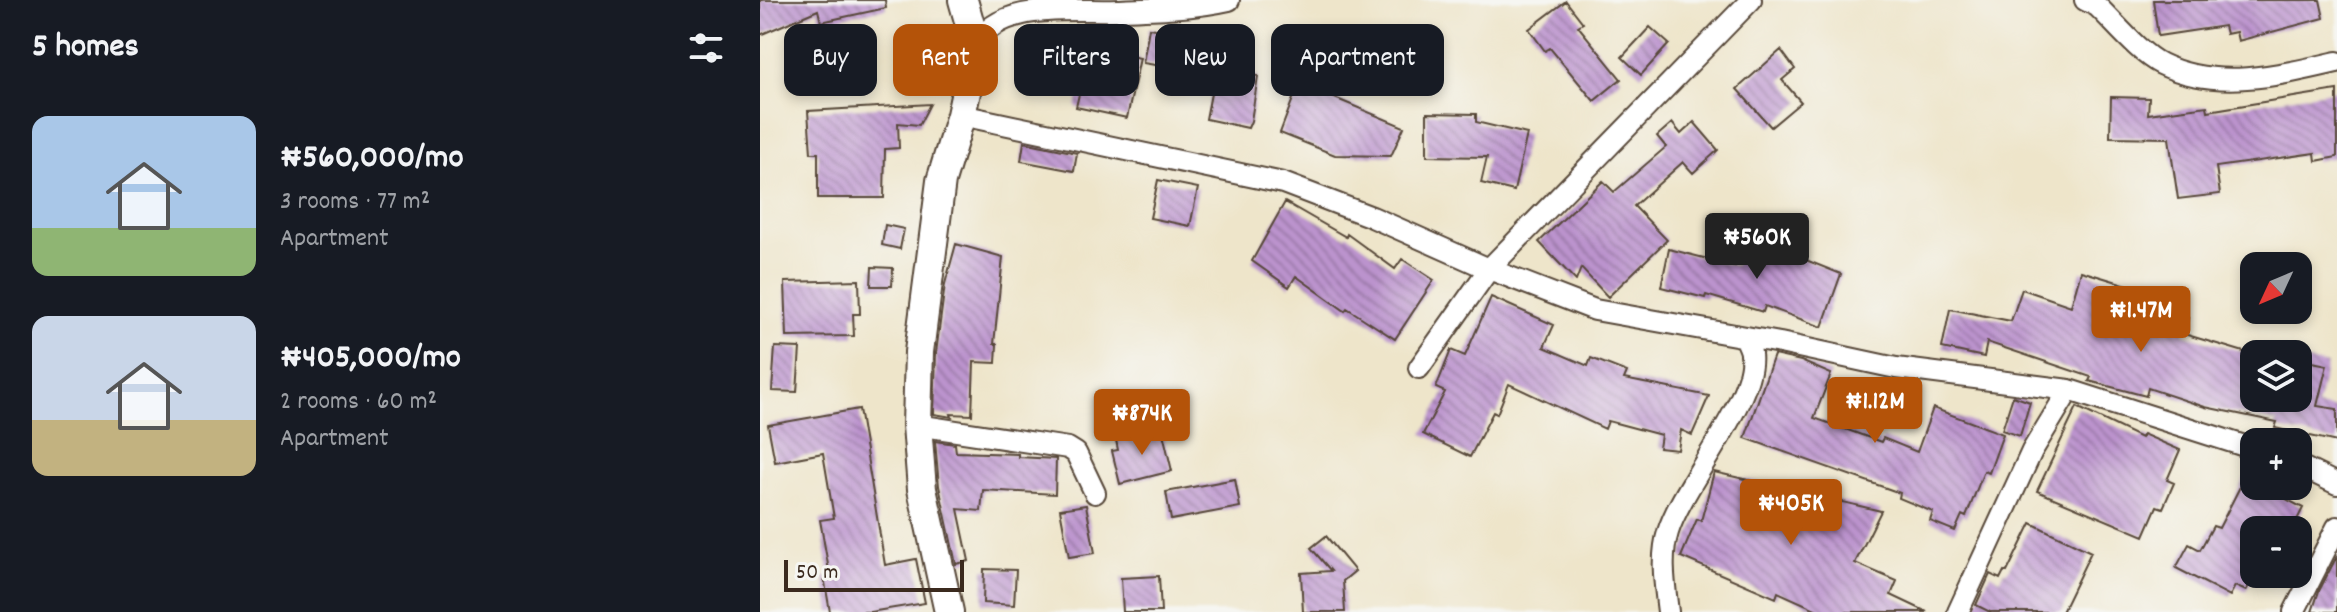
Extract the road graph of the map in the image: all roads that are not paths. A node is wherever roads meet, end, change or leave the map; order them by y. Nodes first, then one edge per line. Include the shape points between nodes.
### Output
1 (963, 0) edge
2 (1229, 0) edge
3 (1751, 0) edge
4 (2085, 0) edge
5 (970, 24) edge
6 (995, 24) edge
7 (2337, 62) edge
8 (965, 96) edge
9 (961, 115) junction
10 (1489, 269) junction
11 (1745, 337) junction
12 (1419, 368) dead end
13 (2069, 390) junction
14 (917, 425) junction
15 (2240, 445) edge
16 (2312, 472) edge
17 (2337, 484) edge
18 (1095, 493) dead end
19 (2337, 527) edge
20 (949, 612) edge
21 (1668, 612) edge
22 (1958, 612) edge
23 (2294, 612) edge

1 - 5 street
2 - 6 street via 1025,12
3 - 10 street
4 - 7 street via 2159,63 2185,72 2228,79 2277,76
8 - 9 street
9 - 10 street via 1283,183
9 - 14 street via 941,181 919,352
10 - 11 street via 1595,310
10 - 12 street
11 - 13 street via 1896,368
11 - 21 street via 1751,370 1741,397 1667,533 1663,565
13 - 15 street
13 - 22 street via 2032,451
14 - 18 street via 1068,448 1076,453
14 - 20 street via 922,489
16 - 17 street
19 - 23 street

